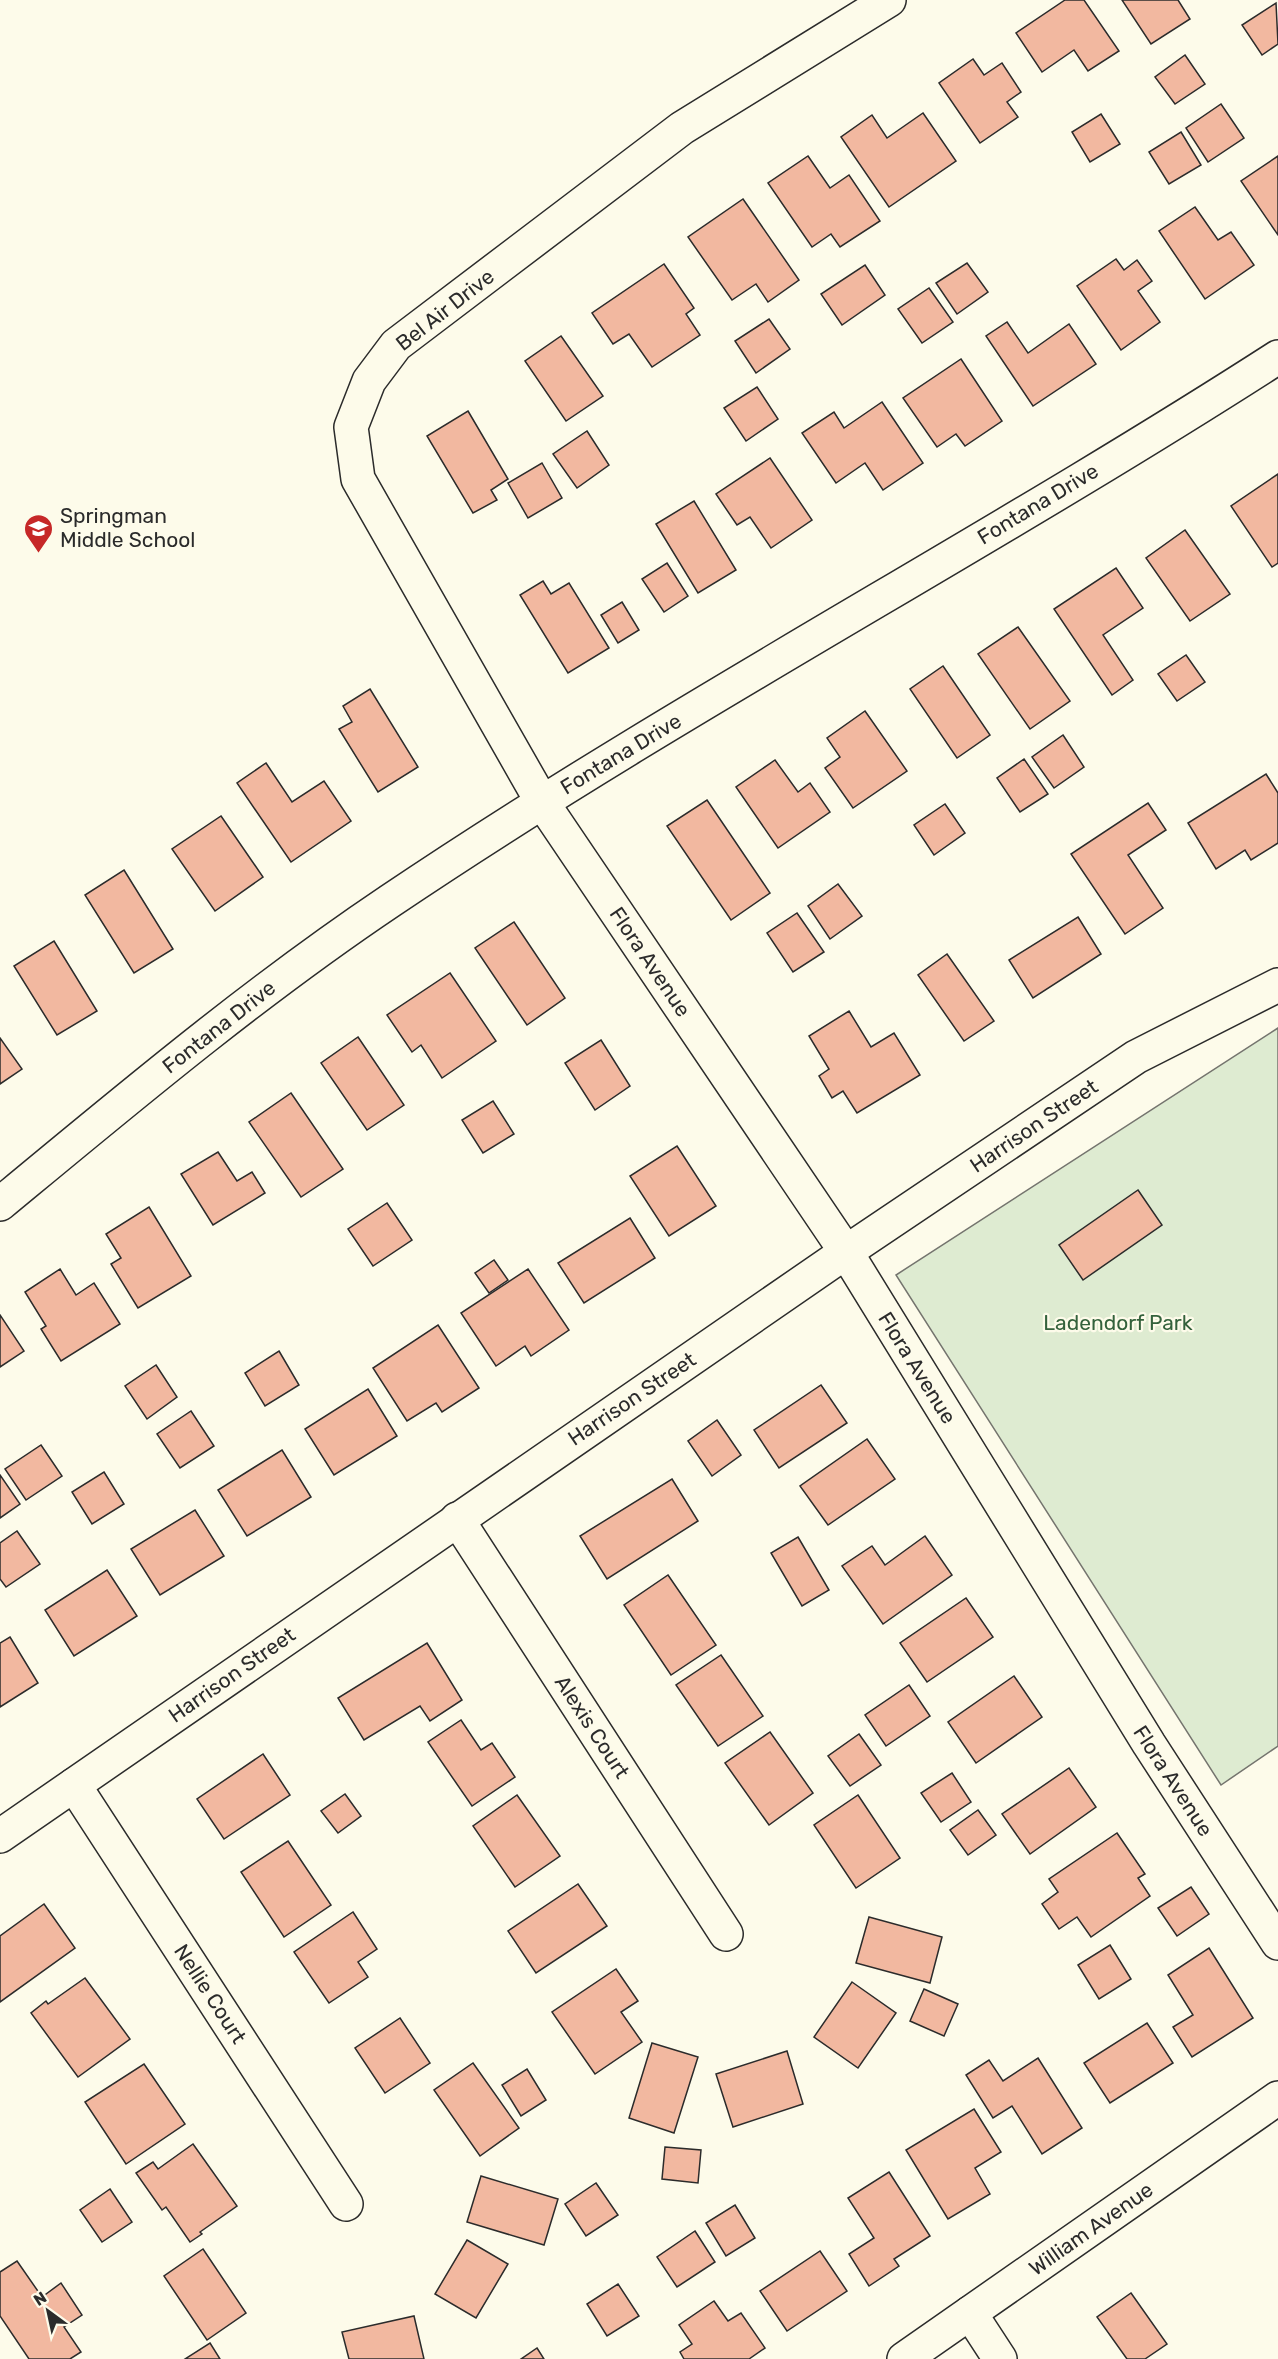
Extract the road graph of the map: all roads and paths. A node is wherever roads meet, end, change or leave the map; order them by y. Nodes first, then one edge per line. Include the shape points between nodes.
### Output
1 (889, 0) edge
2 (1278, 357) edge
3 (542, 802) junction
4 (1278, 985) edge
5 (0, 1204) edge
6 (846, 1252) junction
7 (457, 1519) junction
8 (74, 1785) junction
9 (0, 1836) edge
10 (726, 1934) dead end
11 (1278, 1943) edge
12 (1278, 2098) edge
13 (346, 2204) dead end
14 (970, 2313) junction
15 (904, 2359) edge
16 (1000, 2359) edge

1 - 3 street, Bel Air Drive via 682,128 396,345 369,381 351,427 358,479
2 - 3 street, Fontana Drive via 1170,426
3 - 5 street, Fontana Drive via 387,902 230,1015
3 - 6 street, Flora Avenue
4 - 6 street, Harrison Street via 1136,1058
6 - 7 street, Harrison Street
6 - 11 street, Flora Avenue via 1149,1744
7 - 8 street, Harrison Street
7 - 10 street, Alexis Court
8 - 9 street, Harrison Street
8 - 13 street, Nellie Court
12 - 14 street, William Avenue
14 - 15 street, William Avenue
14 - 16 street

